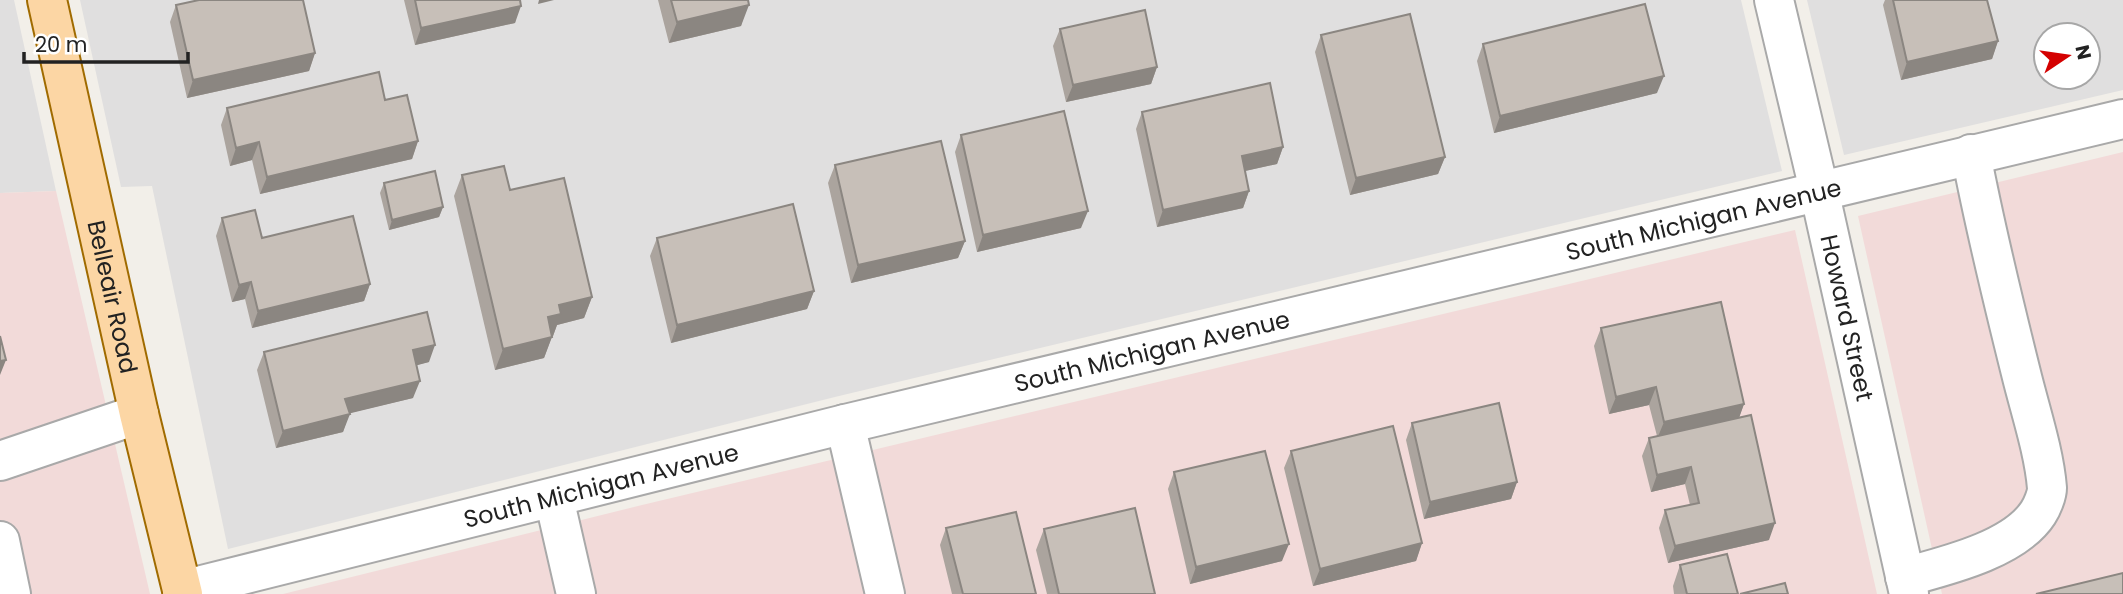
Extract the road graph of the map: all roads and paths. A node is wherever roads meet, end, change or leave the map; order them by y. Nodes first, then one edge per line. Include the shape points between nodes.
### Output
1 (47, 0) edge
2 (1774, 0) edge
3 (2123, 119) edge
4 (1970, 155) junction
5 (1819, 190) junction
6 (139, 414) junction
7 (845, 424) junction
8 (0, 461) edge
9 (554, 498) junction
10 (0, 541) edge
11 (1907, 585) edge
12 (183, 592) edge
13 (11, 594) edge
14 (576, 594) edge
15 (885, 594) edge

1 - 6 main road, Belleair Road
2 - 5 street, Howard Street
3 - 4 street, South Michigan Avenue
4 - 5 street, South Michigan Avenue
4 - 11 street via 2048,492 2038,514 2017,534
5 - 7 street, South Michigan Avenue
5 - 11 street, Howard Street
6 - 8 street
6 - 12 main road, Belleair Road
7 - 9 street, South Michigan Avenue
7 - 15 street
9 - 12 street, South Michigan Avenue
9 - 14 street
10 - 13 street

